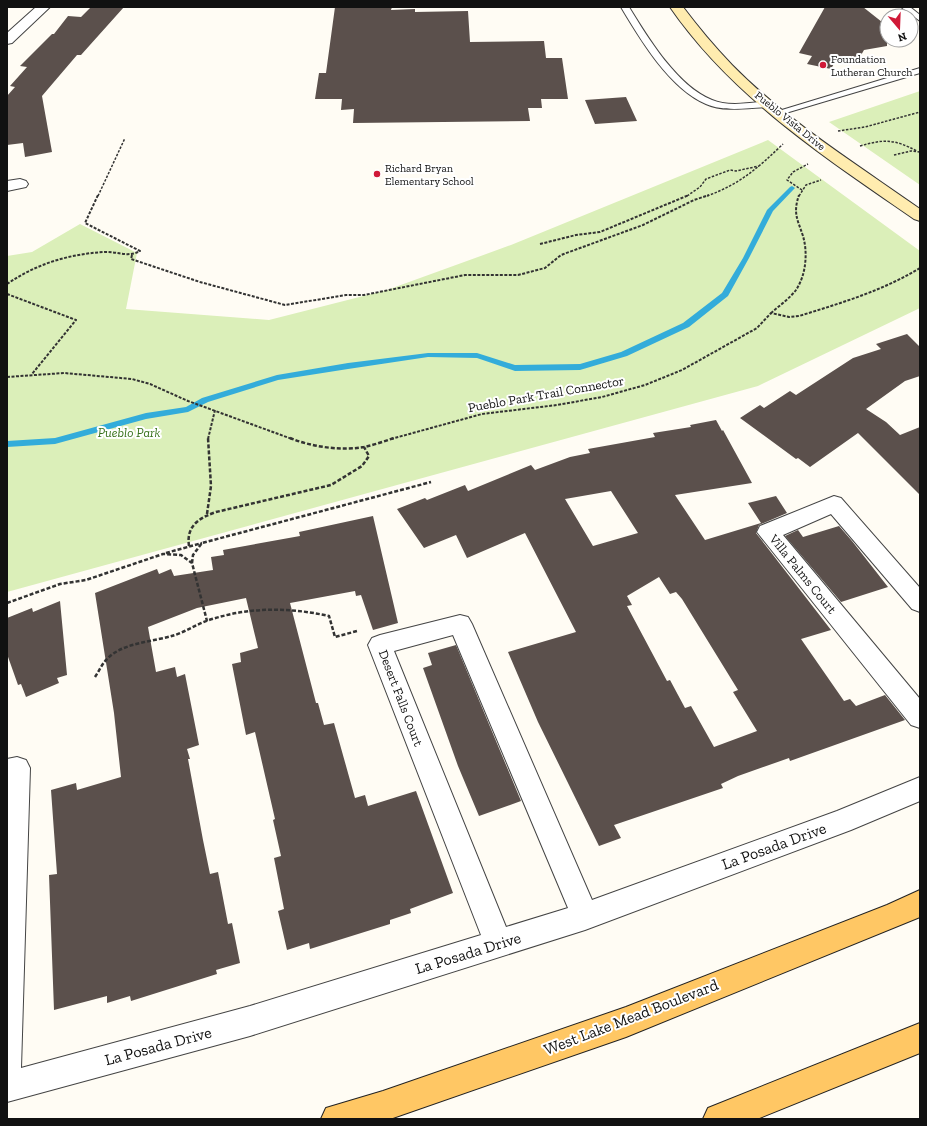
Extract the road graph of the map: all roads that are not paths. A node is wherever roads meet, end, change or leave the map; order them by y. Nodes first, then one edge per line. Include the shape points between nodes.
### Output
1 (44, 7) edge
2 (625, 7) edge
3 (676, 7) edge
4 (905, 7) edge
5 (920, 19) edge
6 (7, 40) edge
7 (920, 70) edge
8 (772, 109) junction
9 (920, 216) edge
10 (920, 603) edge
11 (920, 718) edge
12 (7, 770) edge
13 (920, 789) edge
14 (920, 903) edge
15 (585, 916) junction
16 (498, 943) junction
17 (920, 1038) edge
18 (7, 1065) edge
19 (7, 1087) edge
20 (337, 1119) edge
21 (719, 1119) edge

1 - 6 street
2 - 8 lane via 668,68 692,92 710,102
3 - 8 street, Pueblo Vista Drive via 704,43
4 - 5 lane
7 - 8 lane
8 - 9 street, Pueblo Vista Drive
10 - 11 street, Villa Palms Court via 834,504 768,532
12 - 18 street via 17,768
13 - 15 street, La Posada Drive via 842,821
14 - 20 main road, West Lake Mead Boulevard via 626,1022 383,1106
15 - 16 street, La Posada Drive
15 - 16 street, Desert Falls Court via 460,624 380,645
16 - 19 street, La Posada Drive via 250,1021
17 - 21 main road

